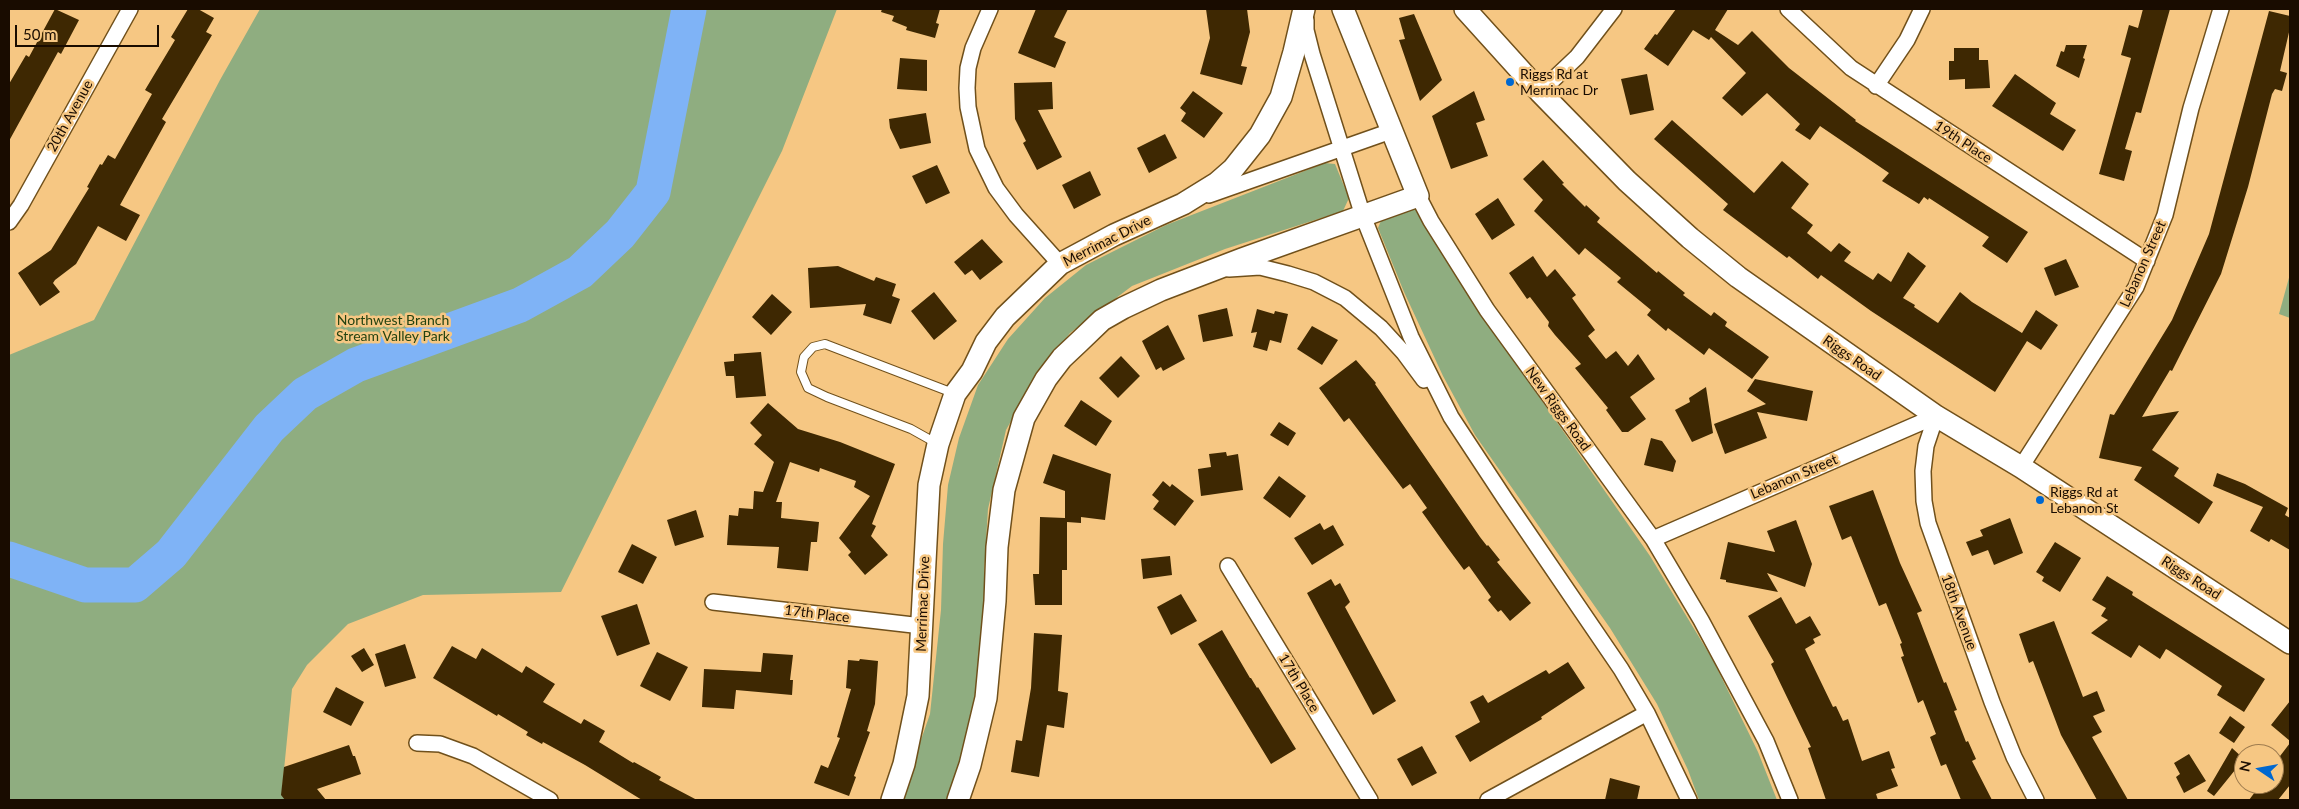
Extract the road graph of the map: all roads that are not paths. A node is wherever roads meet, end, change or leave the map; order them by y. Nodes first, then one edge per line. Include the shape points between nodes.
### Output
1 (130, 9) edge
2 (990, 9) edge
3 (1305, 9) edge
4 (1343, 9) edge
5 (1465, 9) edge
6 (1614, 9) edge
7 (1788, 9) edge
8 (1922, 9) edge
9 (2221, 9) edge
10 (1876, 86) junction
11 (1540, 92) junction
12 (1392, 131) junction
13 (1341, 148) junction
14 (1418, 196) junction
15 (1183, 204) junction
16 (1363, 216) junction
17 (9, 222) edge
18 (2147, 261) junction
19 (1060, 264) junction
20 (1215, 270) junction
21 (955, 394) junction
22 (1451, 416) junction
23 (1936, 416) junction
24 (938, 444) junction
25 (2021, 467) junction
26 (1653, 539) junction
27 (1228, 566) dead end
28 (713, 602) dead end
29 (922, 626) junction
30 (2290, 643) edge
31 (1647, 713) junction
32 (417, 743) dead end
33 (550, 800) edge
34 (892, 800) edge
35 (958, 800) edge
36 (1370, 800) edge
37 (1488, 800) edge
38 (1689, 800) edge
39 (1790, 800) edge
40 (2036, 800) edge

1 - 17 street, 20th Avenue
2 - 19 street via 968,68 968,107 977,149 996,188
3 - 13 street via 1306,30
3 - 15 street via 1281,97 1260,135 1234,169
4 - 12 street, New Riggs Road
5 - 11 street, Riggs Road
6 - 11 street via 1577,57
7 - 10 street, 19th Place via 1834,54
8 - 10 street via 1907,40
9 - 18 street, Lebanon Street via 2191,108 2165,215
10 - 18 street, 19th Place
11 - 23 street, Riggs Road via 1627,181 1690,238 1777,306
12 - 13 street, Merrimac Drive
12 - 14 street, New Riggs Road
13 - 15 street, Merrimac Drive
13 - 16 street
14 - 16 street
14 - 26 street, New Riggs Road via 1487,310
15 - 19 street, Merrimac Drive
16 - 20 street
16 - 22 street via 1410,336
18 - 25 street, Lebanon Street via 2122,313
19 - 21 street, Merrimac Drive via 1005,317
20 - 22 street via 1260,268 1279,272 1314,282 1345,298 1381,328 1404,353
20 - 35 street via 1160,290 1102,320 1046,378 1024,418 1014,445 1000,517 986,698
21 - 24 street, Merrimac Drive
21 - 24 lane via 825,344 814,347 804,357 801,372 808,388 911,429
22 - 31 street via 1621,669
23 - 25 street, Riggs Road
23 - 26 street, Lebanon Street
23 - 40 street, 18th Avenue via 1926,446 1923,471 1928,523 1992,702
24 - 29 street, Merrimac Drive via 927,504
25 - 30 street, Riggs Road
26 - 39 street, New Riggs Road via 1762,732
27 - 36 street, 17th Place
28 - 29 street, 17th Place
29 - 34 street, Merrimac Drive via 918,696 904,764
31 - 37 street
31 - 38 street
32 - 33 street via 440,744 474,756

